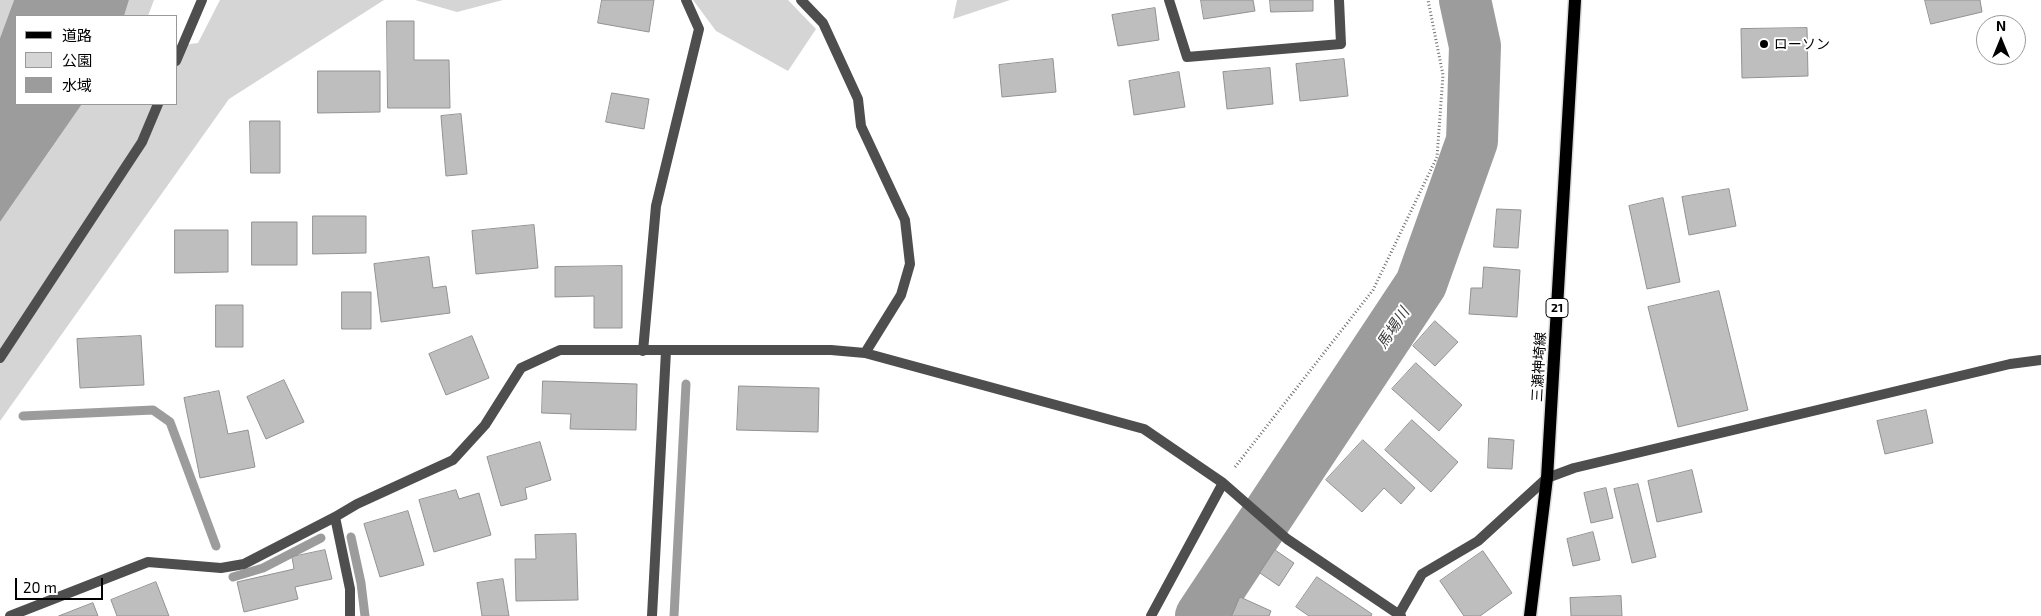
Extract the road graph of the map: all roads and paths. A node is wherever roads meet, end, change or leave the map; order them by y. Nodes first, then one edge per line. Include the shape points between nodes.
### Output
1 (202, 0) edge
2 (686, 0) edge
3 (801, 0) edge
4 (1169, 0) edge
5 (1339, 0) edge
6 (1428, 0) edge
7 (1575, 0) edge
8 (178, 56) edge
9 (158, 105) edge
10 (643, 351) junction
11 (666, 351) junction
12 (864, 353) junction
13 (0, 358) edge
14 (2041, 360) edge
15 (1547, 478) junction
16 (1223, 483) junction
17 (336, 517) junction
18 (10, 616) edge
19 (350, 616) edge
20 (652, 616) edge
21 (1152, 616) edge
22 (1399, 616) edge
23 (1530, 616) edge

1 - 8 street
2 - 10 street via 699,28 656,206
3 - 12 street via 823,23 858,100 861,126 906,220 910,264 901,295
4 - 5 street via 1187,58 1340,44
6 - 16 path via 1443,75 1436,157 1372,290
7 - 15 main road, 三瀬神埼線 / 21
9 - 13 street via 142,142
10 - 11 street
10 - 17 street via 560,350 521,368 485,425 453,460 356,504
11 - 12 street via 830,350
11 - 20 street
12 - 16 street via 1144,428
14 - 15 street via 2010,364 1773,420 1574,468
15 - 22 street via 1478,541 1422,574
15 - 23 main road, 三瀬神埼線 / 21
16 - 21 street
16 - 22 street via 1287,539
17 - 18 street via 244,564 221,568 148,562
17 - 19 street via 350,589

